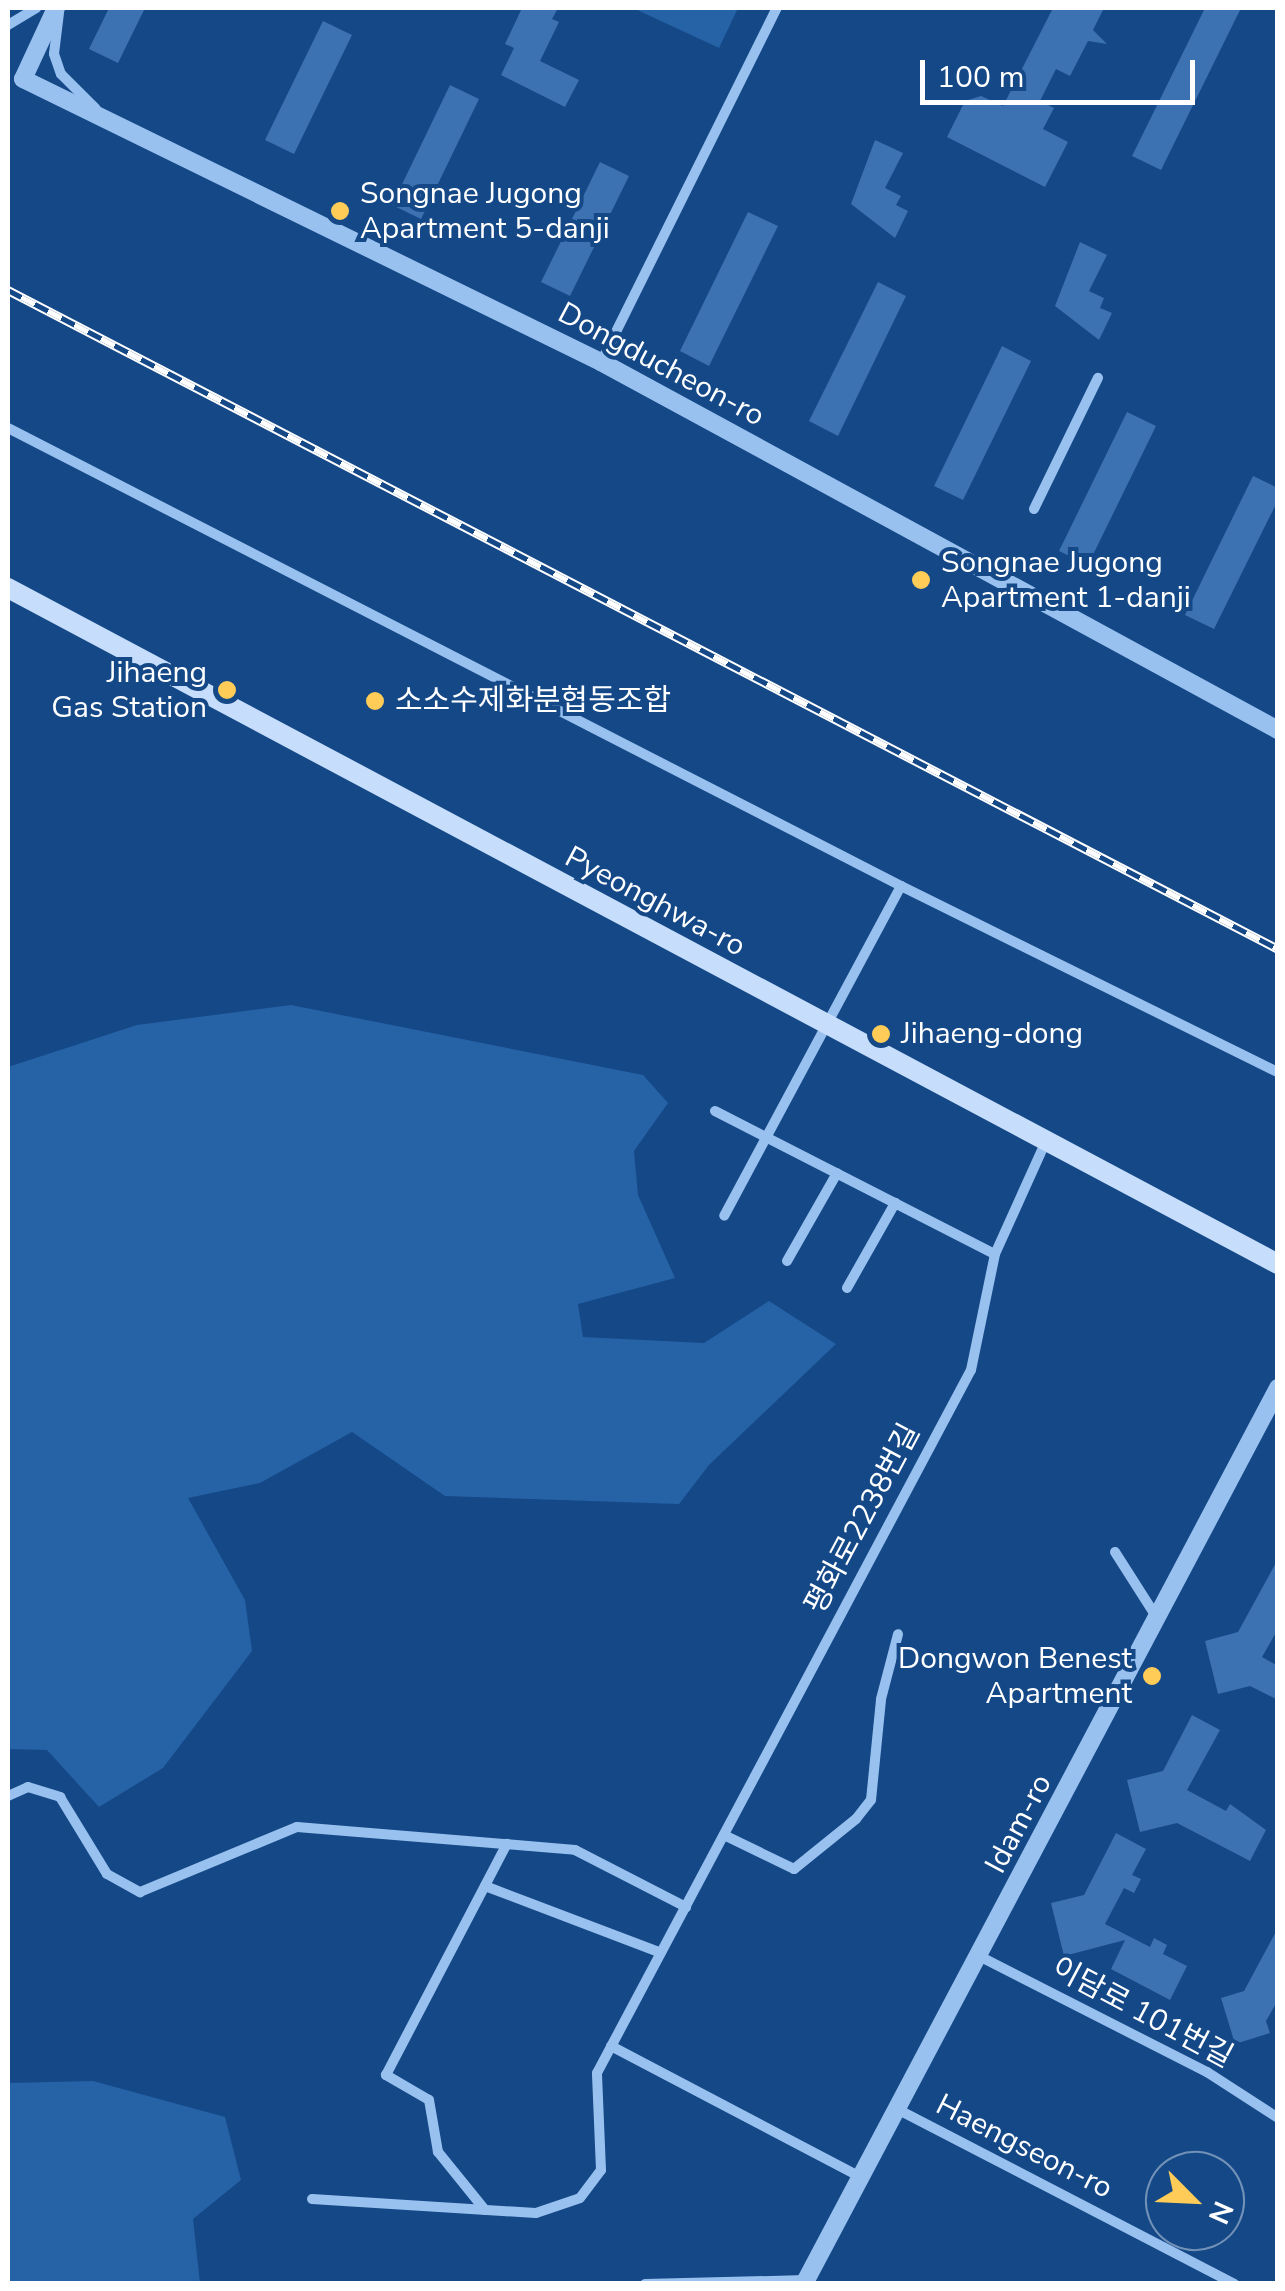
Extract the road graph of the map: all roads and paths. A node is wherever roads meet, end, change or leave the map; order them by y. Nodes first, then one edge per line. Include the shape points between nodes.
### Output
1 (36, 8) edge
2 (58, 8) edge
3 (777, 8) edge
4 (8, 25) edge
5 (16, 75) edge
6 (112, 123) junction
7 (601, 362) junction
8 (1098, 378) dead end
9 (8, 428) edge
10 (1034, 509) dead end
11 (8, 588) edge
12 (1278, 730) edge
13 (901, 886) junction
14 (822, 1026) junction
15 (1278, 1072) edge
16 (714, 1110) dead end
17 (768, 1138) junction
18 (1046, 1141) junction
19 (837, 1173) junction
20 (895, 1203) junction
21 (724, 1216) dead end
22 (994, 1254) junction
23 (787, 1261) dead end
24 (1278, 1264) edge
25 (847, 1288) dead end
26 (1278, 1388) edge
27 (1115, 1552) dead end
28 (1158, 1618) junction
29 (898, 1634) dead end
30 (8, 1796) edge
31 (724, 1835) junction
32 (507, 1844) junction
33 (485, 1886) junction
34 (686, 1906) junction
35 (661, 1954) junction
36 (981, 1957) junction
37 (611, 2046) junction
38 (897, 2109) junction
39 (1278, 2118) edge
40 (861, 2176) junction
41 (312, 2199) dead end
42 (485, 2210) junction
43 (805, 2282) edge
44 (644, 2284) edge
45 (1234, 2284) edge

1 - 4 street
2 - 5 street
2 - 6 street via 54,54 61,74
3 - 7 street
5 - 6 street, Dongducheon-ro
6 - 7 street, Dongducheon-ro
7 - 12 street, Dongducheon-ro
8 - 10 street
9 - 13 street
11 - 14 main road, Pyeonghwa-ro
13 - 14 street
13 - 15 street
14 - 17 street
14 - 18 main road, Pyeonghwa-ro
16 - 17 street
17 - 19 street
17 - 21 street
18 - 22 street, 평화로2238번길
18 - 24 main road, Pyeonghwa-ro
19 - 20 street
19 - 23 street
20 - 22 street
20 - 25 street
22 - 31 street, 평화로2238번길 via 971,1370
26 - 28 street, Idam-ro
27 - 28 street
28 - 36 street, Idam-ro
29 - 31 street via 881,1699 871,1800 856,1819 794,1870
30 - 32 street via 28,1787 60,1797 106,1874 140,1892 297,1827
31 - 34 street, 평화로2238번길
32 - 33 street
32 - 34 street via 575,1850
33 - 35 street
33 - 42 street via 386,2075 429,2100 438,2152
34 - 35 street, 평화로2238번길
35 - 37 street, 평화로2238번길
36 - 38 street, Idam-ro
36 - 39 street, 이담로 101번길 via 1207,2072
37 - 40 street
37 - 42 street, 평화로2238번길 via 597,2073 601,2170 580,2198 536,2214
38 - 40 street, Idam-ro
38 - 45 street, Haengseon-ro
40 - 43 street, Idam-ro
41 - 42 street, 평화로2238번길
43 - 44 street

